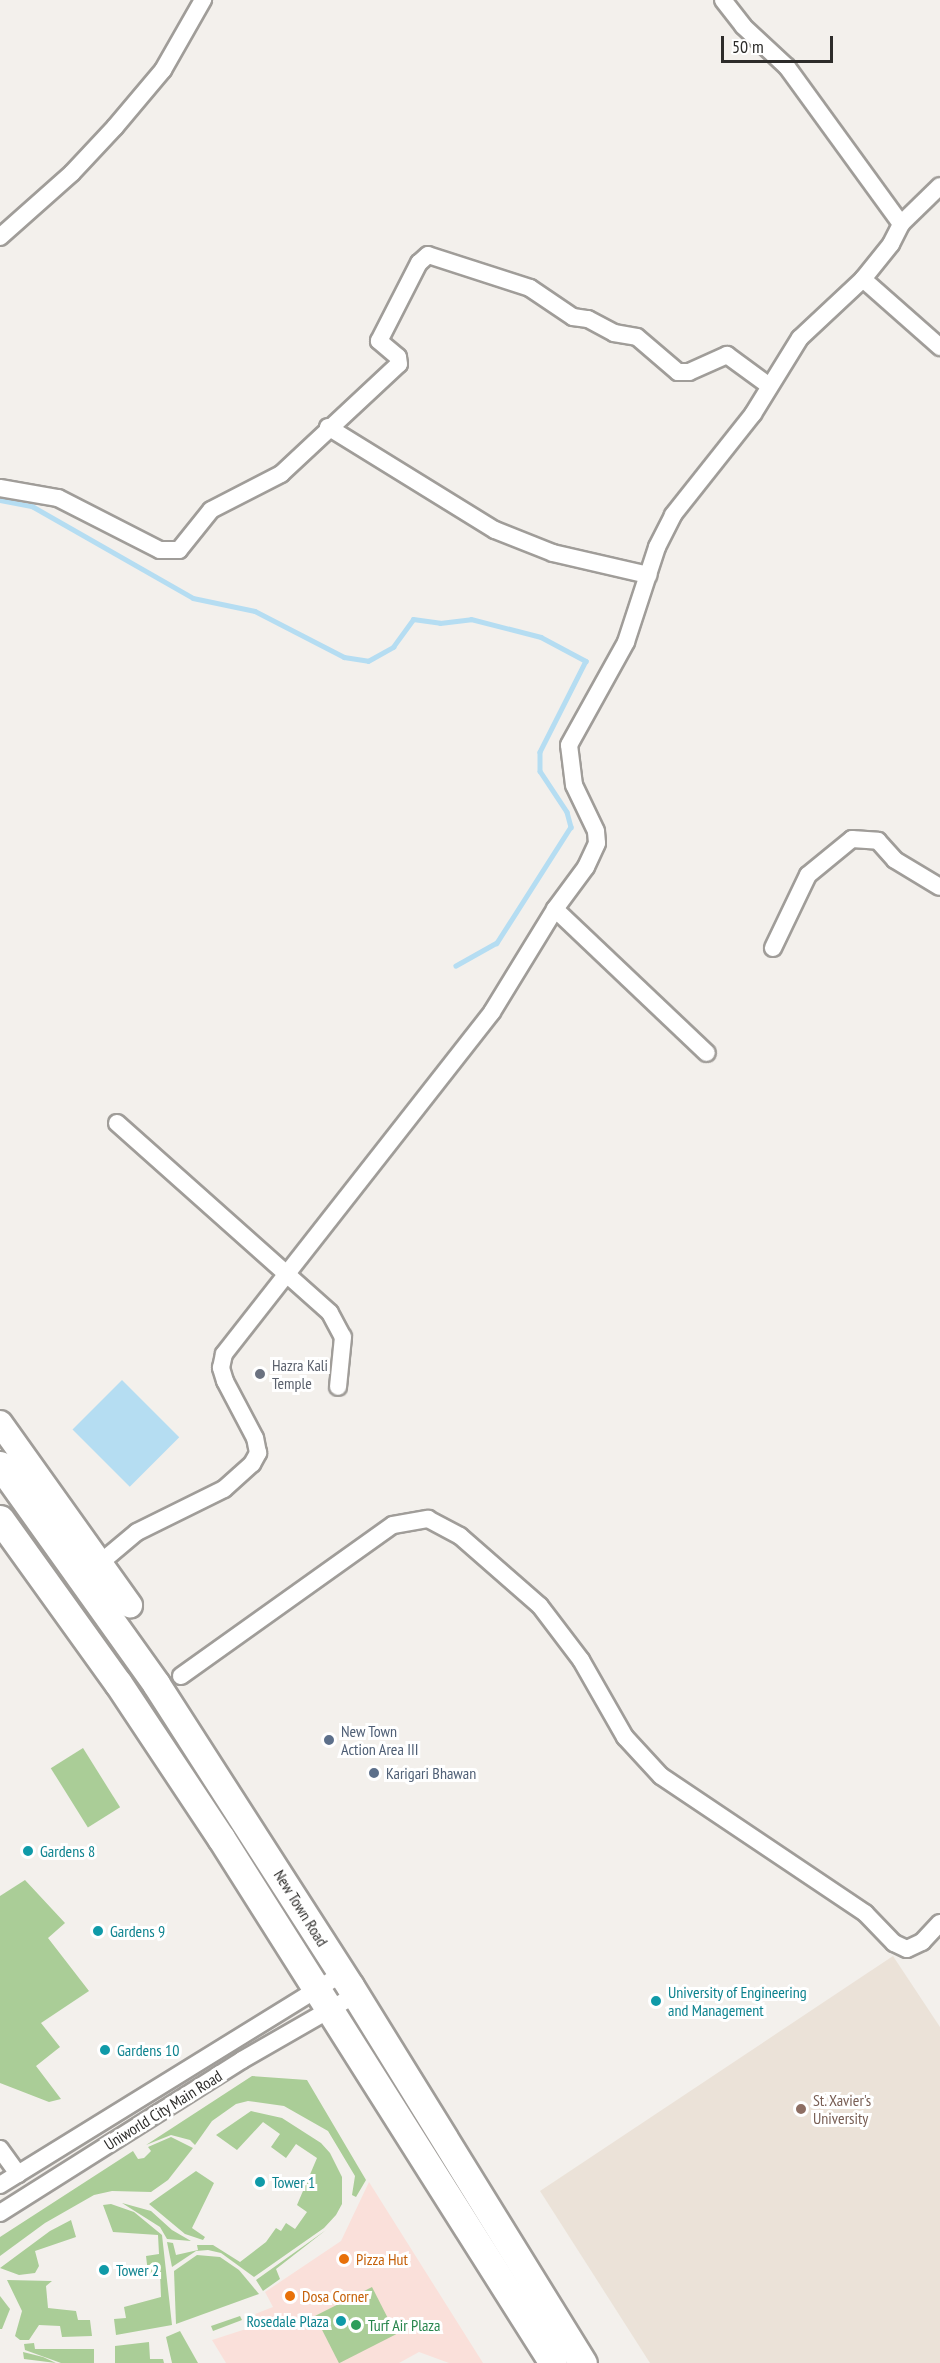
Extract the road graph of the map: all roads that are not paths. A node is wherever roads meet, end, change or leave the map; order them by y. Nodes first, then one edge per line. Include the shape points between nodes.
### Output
1 (203, 0) edge
2 (723, 0) edge
3 (940, 186) edge
4 (901, 224) junction
5 (0, 237) edge
6 (863, 279) junction
7 (940, 347) edge
8 (768, 385) junction
9 (328, 427) junction
10 (0, 488) edge
11 (648, 575) junction
12 (940, 887) edge
13 (555, 909) junction
14 (773, 948) dead end
15 (707, 1053) dead end
16 (117, 1124) dead end
17 (285, 1275) junction
18 (339, 1387) dead end
19 (0, 1423) edge
20 (0, 1465) edge
21 (0, 1519) edge
22 (100, 1563) junction
23 (130, 1605) dead end
24 (181, 1676) dead end
25 (940, 1923) edge
26 (348, 1984) junction
27 (321, 2000) junction
28 (0, 2149) edge
29 (18, 2174) junction
30 (0, 2185) edge
31 (0, 2213) edge
32 (553, 2363) edge
33 (584, 2363) edge

1 - 5 street via 163,70 129,111 72,173
2 - 4 street via 797,81
3 - 4 street
4 - 6 street via 891,244
6 - 7 street
6 - 8 street via 810,326
8 - 9 street via 727,355 690,372 678,372 637,338 573,317 551,306 530,288 428,255 418,263 379,341 400,359 399,364
8 - 11 street via 743,427 673,515
9 - 10 street via 281,474 211,510 183,546 170,553 58,498
9 - 11 street via 495,530 553,553
11 - 13 street via 626,642 569,745 571,774 591,814 597,843 586,867
12 - 14 street via 896,860 878,841 852,839 808,875
13 - 15 street
13 - 17 street via 485,1021
16 - 17 street
17 - 18 street via 330,1313 343,1337
17 - 22 street via 233,1340 221,1368 255,1438 258,1453 252,1464 224,1489 137,1532
19 - 22 street
20 - 26 main road, New Town Road via 156,1684
21 - 27 main road, New Town Road via 221,1838
22 - 23 street
24 - 25 street via 387,1529 404,1521 428,1519 460,1536 540,1606 581,1660 625,1737 661,1776 865,1913 894,1943 907,1949 922,1942
26 - 27 street
26 - 27 street
26 - 33 main road, New Town Road
27 - 29 street, Uniworld City Main Road
27 - 31 street, Uniworld City Main Road via 242,2060
27 - 32 main road, New Town Road
28 - 29 street
29 - 30 street, Uniworld City Main Road

